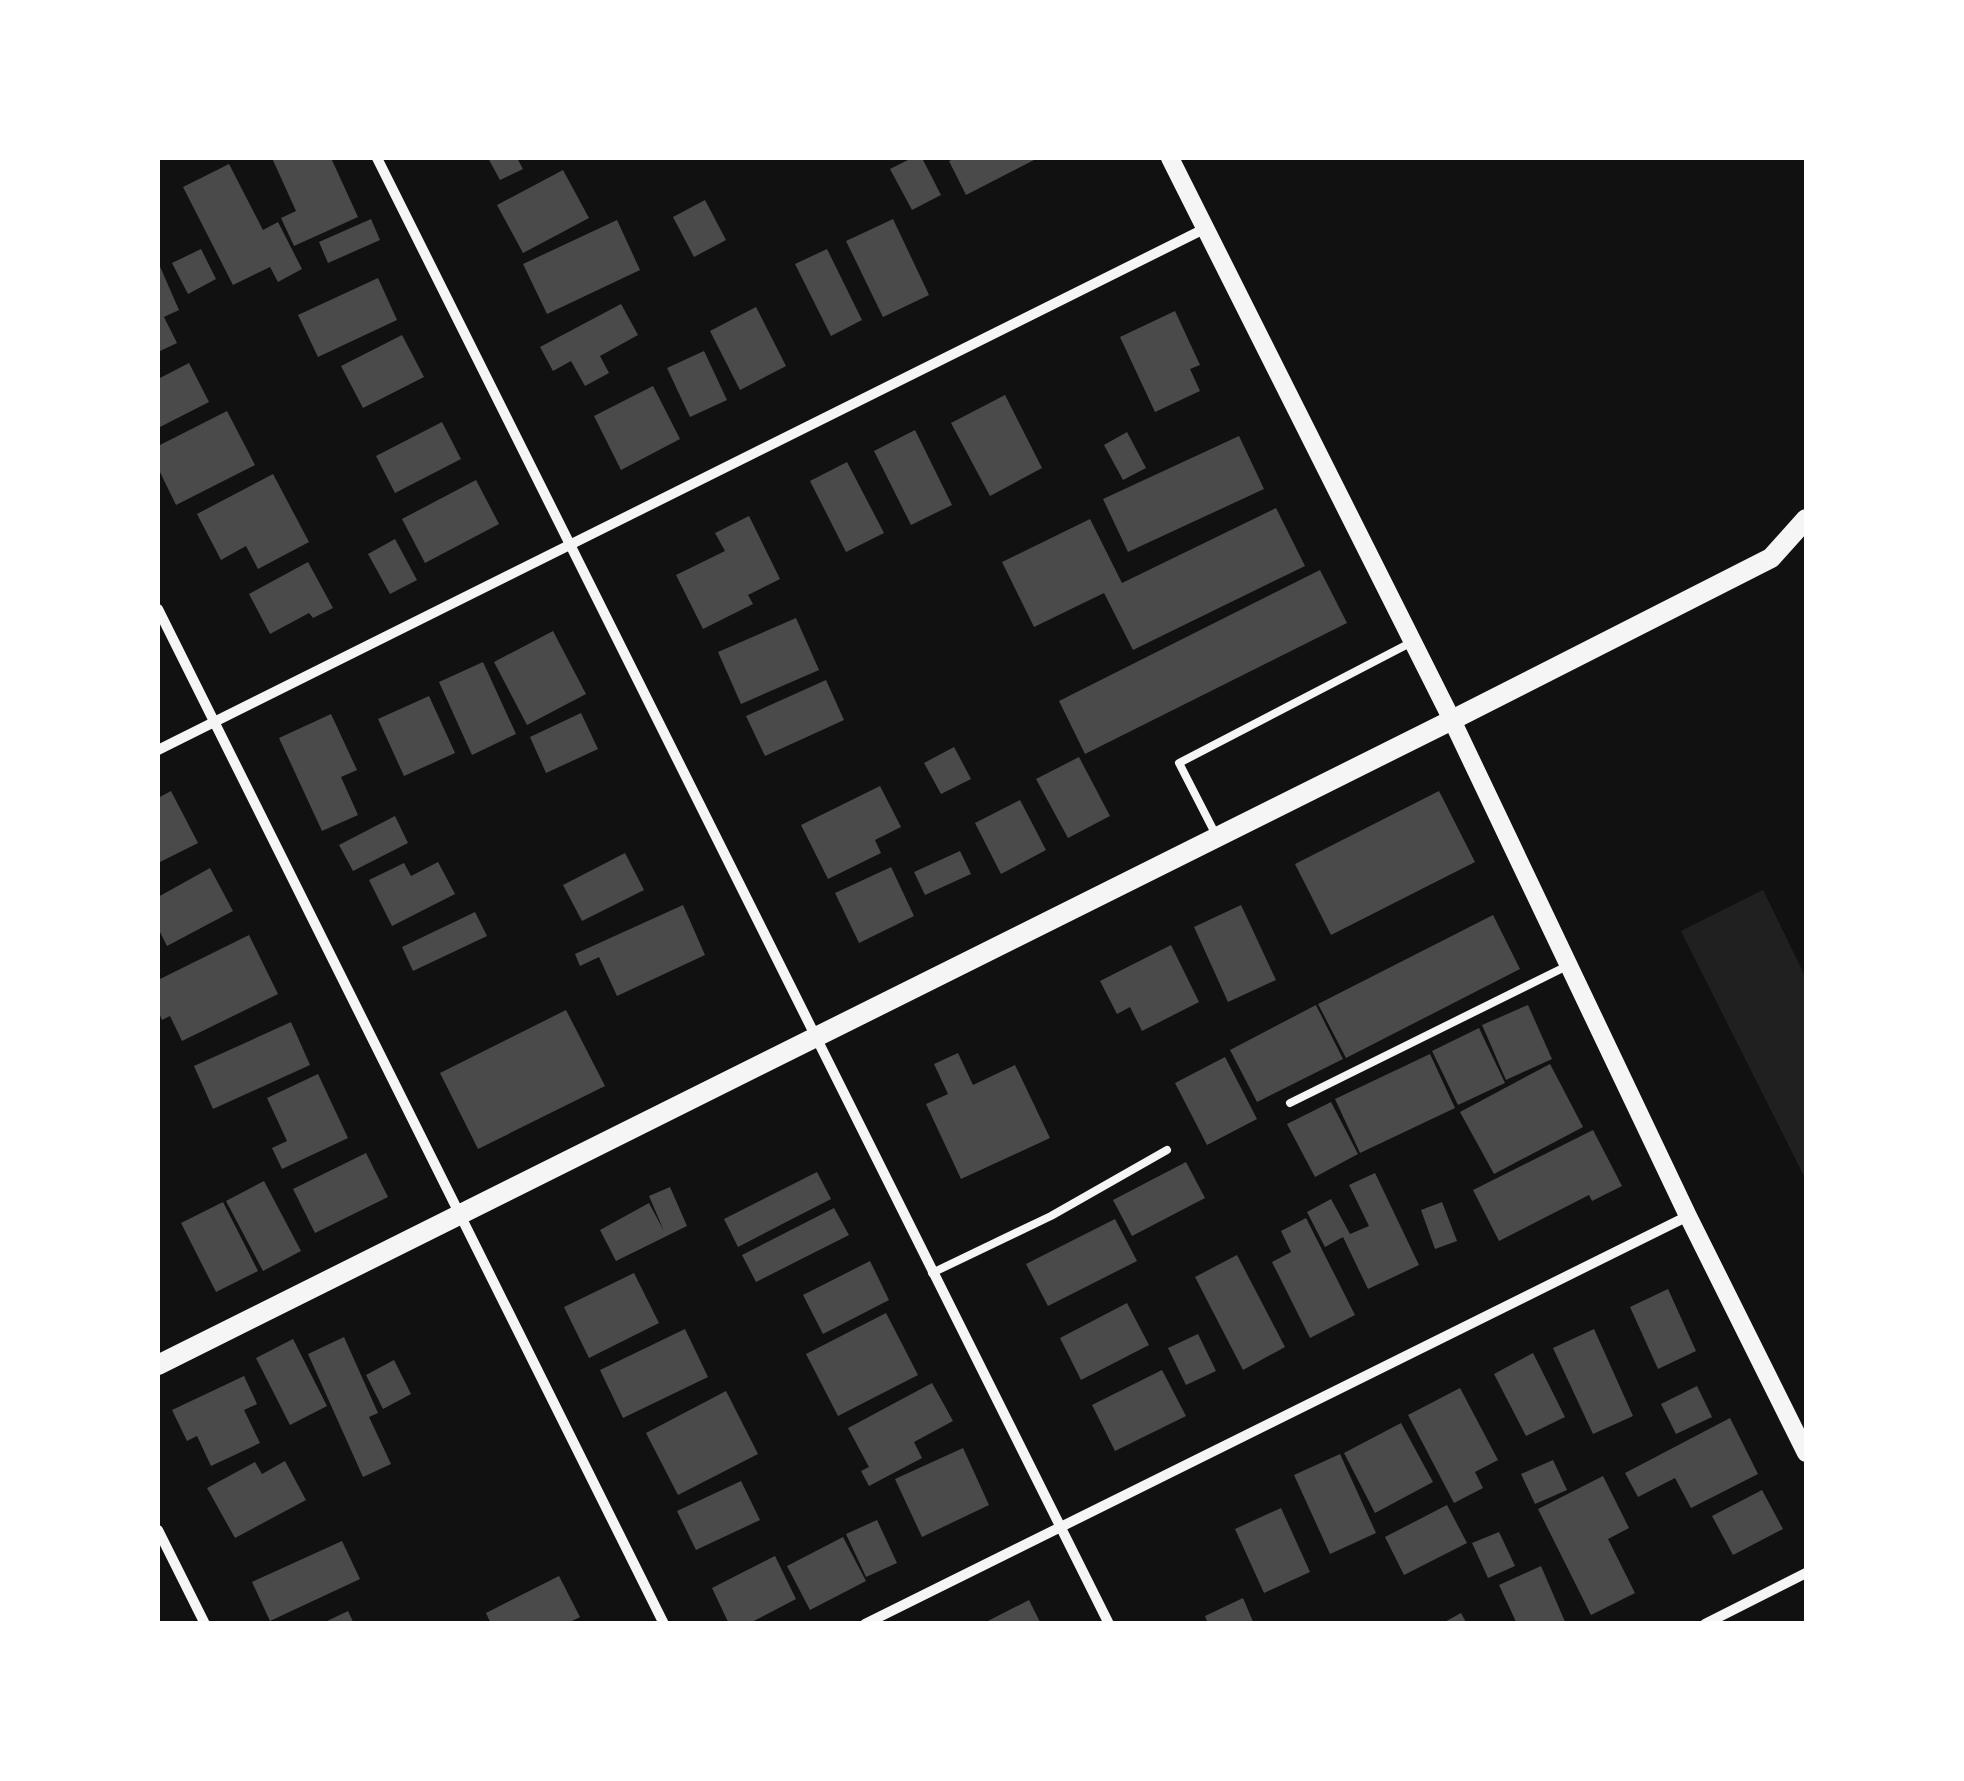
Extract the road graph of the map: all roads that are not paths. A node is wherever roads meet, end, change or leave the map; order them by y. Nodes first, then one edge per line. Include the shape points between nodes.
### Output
1 (378, 158) edge
2 (1170, 158) edge
3 (1206, 228) junction
4 (1806, 519) edge
5 (572, 542) junction
6 (158, 609) edge
7 (1412, 642) junction
8 (1452, 720) junction
9 (214, 722) junction
10 (158, 750) edge
11 (1217, 837) junction
12 (1568, 965) junction
13 (815, 1037) junction
14 (1290, 1103) dead end
15 (1167, 1150) dead end
16 (459, 1212) junction
17 (1688, 1216) junction
18 (932, 1273) junction
19 (158, 1365) edge
20 (1806, 1453) edge
21 (1059, 1528) junction
22 (158, 1530) edge
23 (1806, 1573) edge
24 (204, 1624) edge
25 (664, 1624) edge
26 (865, 1624) edge
27 (1109, 1624) edge
28 (1705, 1624) edge

1 - 5 street
2 - 3 street
3 - 5 street
3 - 7 street
4 - 8 main road via 1771,558
5 - 9 street
5 - 13 street
6 - 9 street
7 - 8 street
7 - 11 lane via 1179,764
8 - 11 main road
8 - 12 street
9 - 10 street
9 - 16 street
11 - 13 main road
12 - 14 lane
12 - 17 street
13 - 16 main road
13 - 18 street
15 - 18 lane
16 - 19 main road
16 - 25 street
17 - 20 street
17 - 21 street
18 - 21 street
21 - 26 street
21 - 27 street
22 - 24 street
23 - 28 street

